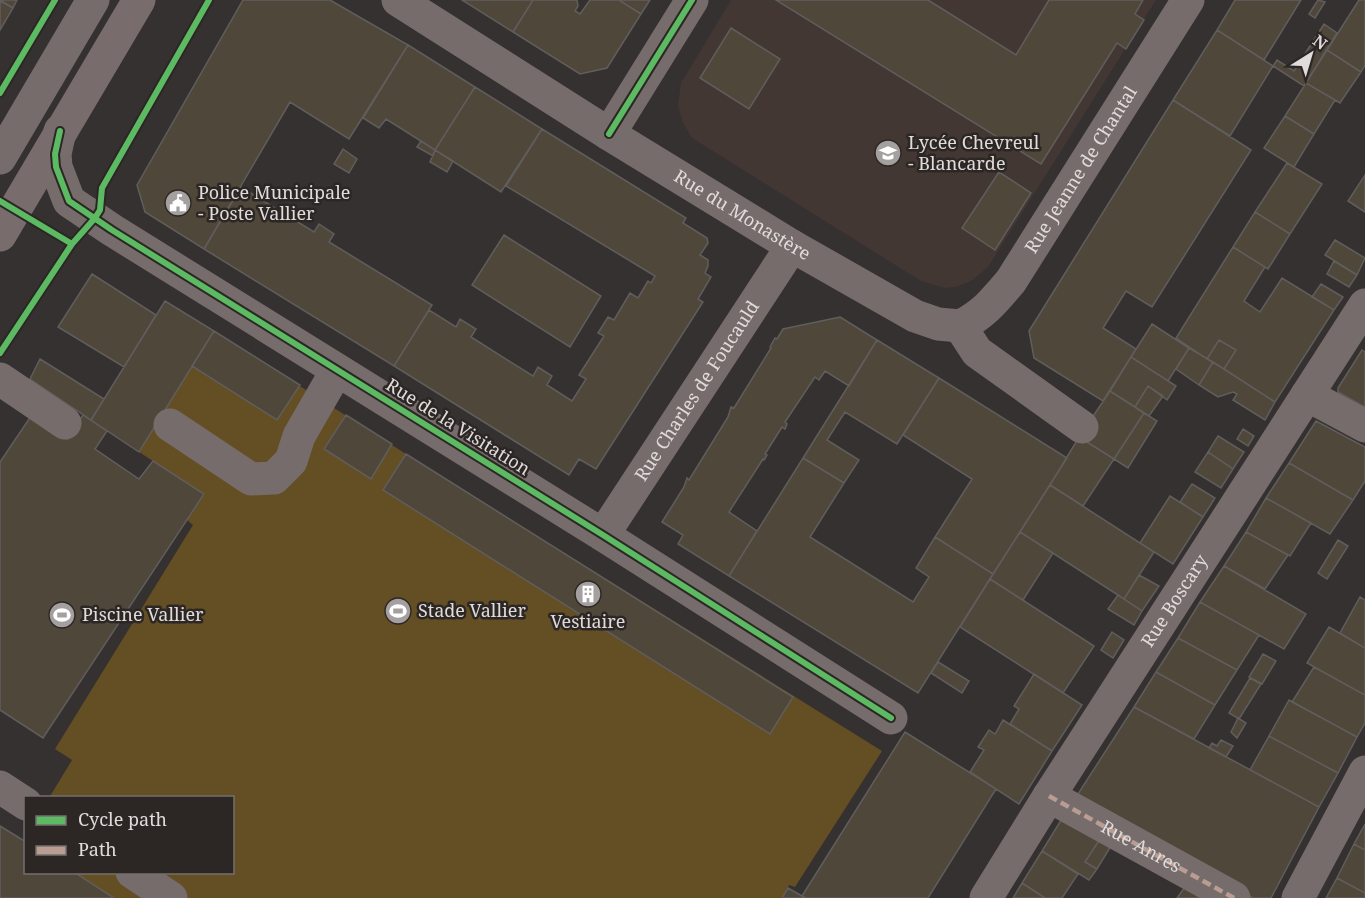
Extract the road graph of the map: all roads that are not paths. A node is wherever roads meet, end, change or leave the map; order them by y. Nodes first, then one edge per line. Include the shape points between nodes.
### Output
1 (93, 0) edge
2 (139, 0) edge
3 (398, 0) edge
4 (692, 0) edge
5 (1188, 0) edge
6 (60, 131) junction
7 (609, 134) junction
8 (0, 158) edge
9 (0, 235) edge
10 (792, 246) junction
11 (1365, 305) edge
12 (960, 326) junction
13 (337, 370) junction
14 (0, 379) edge
15 (1307, 395) junction
16 (65, 423) dead end
17 (170, 425) dead end
18 (1365, 426) edge
19 (1082, 427) dead end
20 (603, 535) junction
21 (891, 718) dead end
22 (1365, 772) edge
23 (0, 788) edge
24 (1049, 796) junction
25 (24, 803) edge
26 (134, 874) edge
27 (171, 898) edge
28 (986, 898) edge
29 (1234, 898) edge
30 (1298, 898) edge

1 - 8 street
2 - 6 main road
3 - 7 street, Rue du Monastère
4 - 7 street
5 - 12 street, Rue Jeanne de Chantal via 1011,281 989,308
6 - 9 main road
6 - 13 street, Rue de la Visitation via 56,167 69,201
7 - 10 street, Rue du Monastère
10 - 12 street, Rue du Monastère via 915,316
10 - 20 street, Rue Charles de Foucauld
11 - 15 street, Rue Boscary
12 - 19 street via 977,352
13 - 17 street via 299,436 291,461 274,478 251,478
13 - 20 street, Rue de la Visitation
14 - 16 street
15 - 18 street
15 - 24 street, Rue Boscary
20 - 21 street, Rue de la Visitation
22 - 30 street
23 - 25 street
24 - 28 street, Rue Boscary
24 - 29 street, Rue Anres
26 - 27 street

